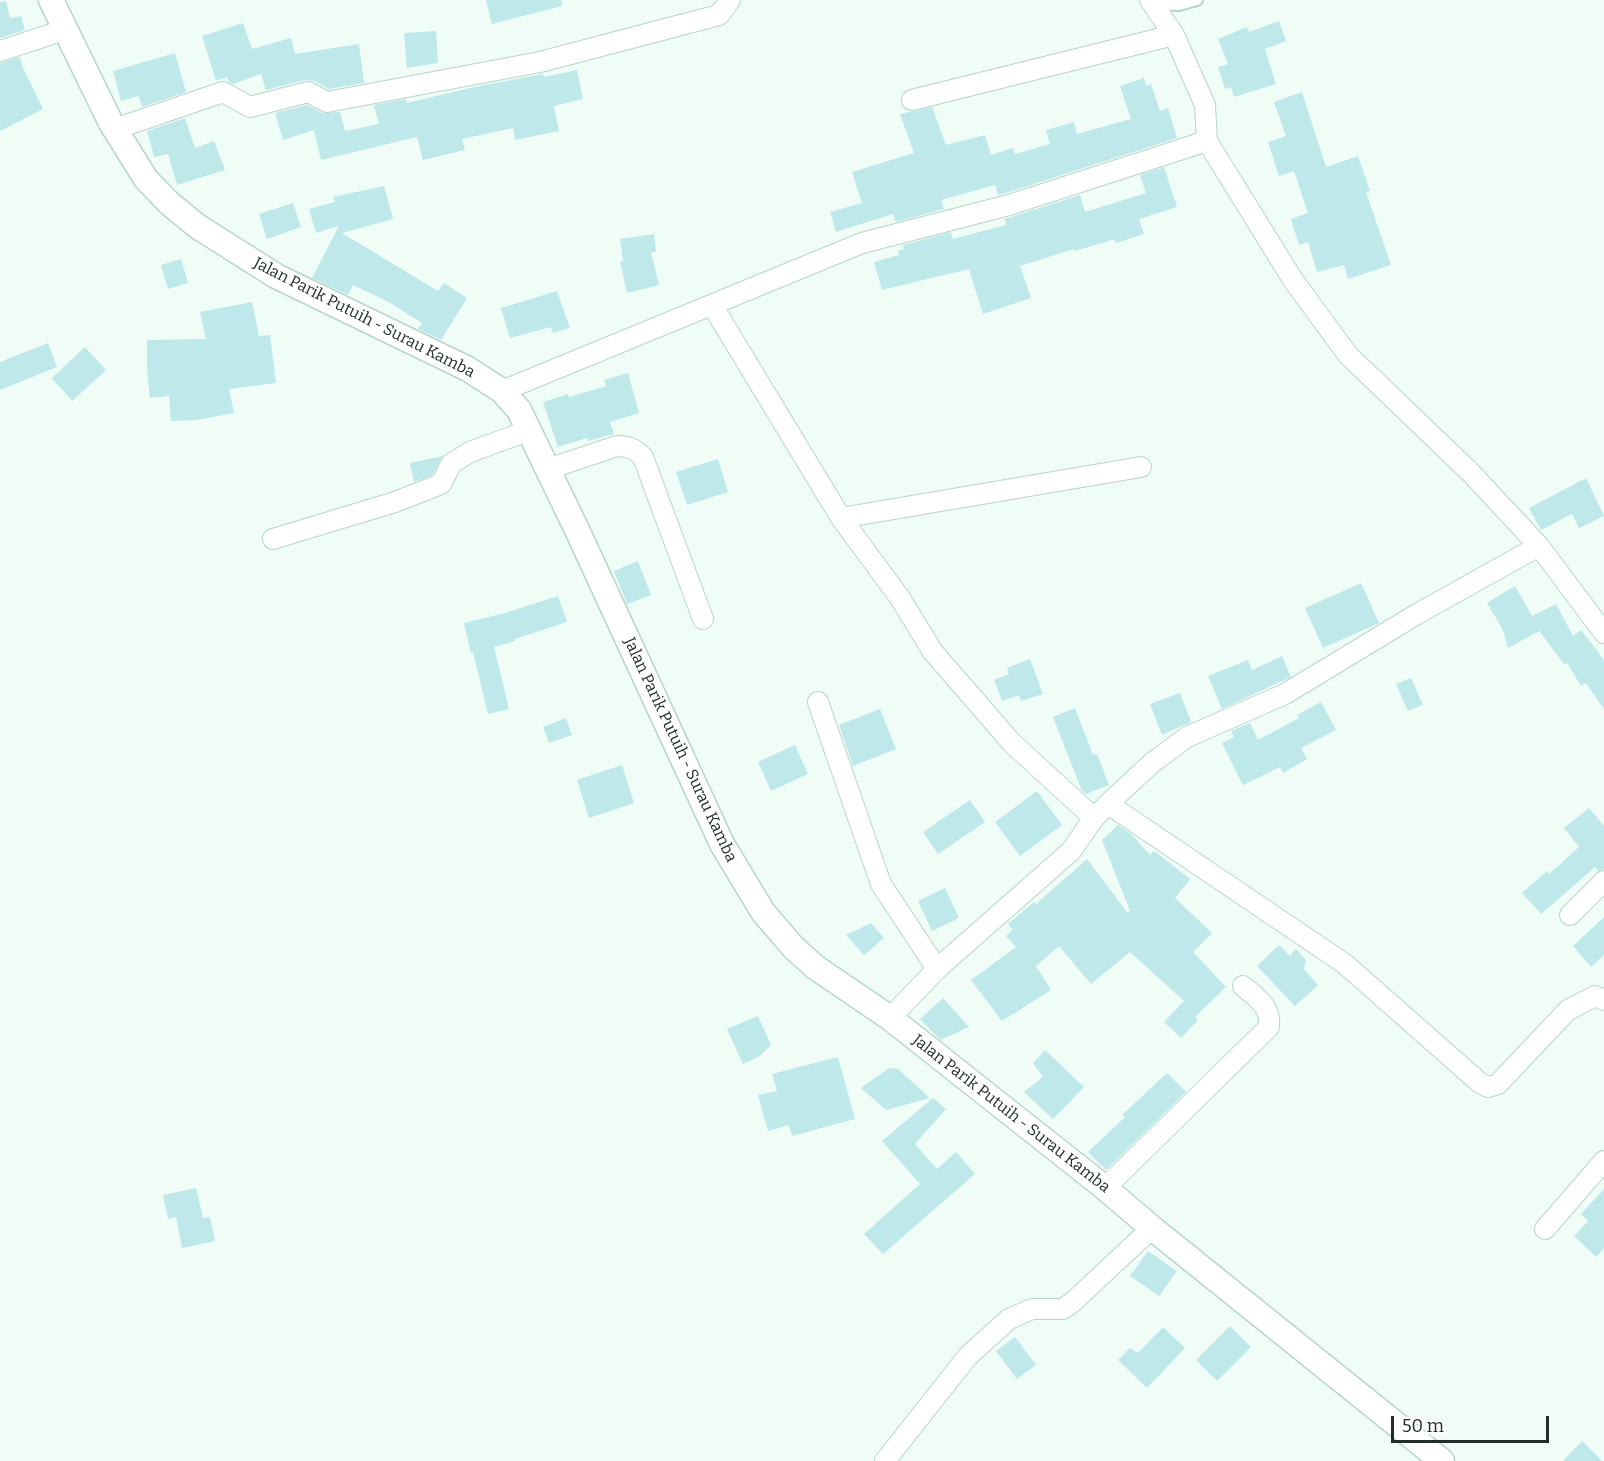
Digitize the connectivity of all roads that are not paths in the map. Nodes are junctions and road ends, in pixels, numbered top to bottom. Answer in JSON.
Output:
{"nodes":[{"id":1,"x":51,"y":0,"type":"edge"},
{"id":2,"x":730,"y":0,"type":"edge"},
{"id":3,"x":1197,"y":0,"type":"edge"},
{"id":4,"x":1151,"y":2,"type":"edge"},
{"id":5,"x":67,"y":29,"type":"junction"},
{"id":6,"x":1173,"y":35,"type":"junction"},
{"id":7,"x":0,"y":51,"type":"edge"},
{"id":8,"x":912,"y":100,"type":"dead end"},
{"id":9,"x":115,"y":129,"type":"junction"},
{"id":10,"x":1207,"y":141,"type":"junction"},
{"id":11,"x":712,"y":305,"type":"junction"},
{"id":12,"x":502,"y":392,"type":"junction"},
{"id":13,"x":530,"y":430,"type":"junction"},
{"id":14,"x":1141,"y":467,"type":"dead end"},
{"id":15,"x":548,"y":468,"type":"junction"},
{"id":16,"x":842,"y":518,"type":"junction"},
{"id":17,"x":273,"y":539,"type":"dead end"},
{"id":18,"x":1539,"y":546,"type":"junction"},
{"id":19,"x":703,"y":619,"type":"dead end"},
{"id":20,"x":1604,"y":633,"type":"edge"},
{"id":21,"x":818,"y":702,"type":"dead end"},
{"id":22,"x":1101,"y":811,"type":"junction"},
{"id":23,"x":1604,"y":881,"type":"edge"},
{"id":24,"x":1570,"y":915,"type":"dead end"},
{"id":25,"x":937,"y":969,"type":"junction"},
{"id":26,"x":1243,"y":986,"type":"dead end"},
{"id":27,"x":1604,"y":1000,"type":"edge"},
{"id":28,"x":890,"y":1018,"type":"junction"},
{"id":29,"x":1604,"y":1161,"type":"edge"},
{"id":30,"x":1105,"y":1188,"type":"junction"},
{"id":31,"x":1152,"y":1228,"type":"junction"},
{"id":32,"x":1545,"y":1229,"type":"dead end"},
{"id":33,"x":885,"y":1461,"type":"edge"},
{"id":34,"x":1442,"y":1461,"type":"edge"}],
"edges":[{"from":1,"to":5,"type":"street","name":"Jalan Parik Putuih - Surau Kamba"},
{"from":2,"to":9,"type":"street"},
{"from":3,"to":4,"type":"lane"},
{"from":4,"to":6,"type":"street"},
{"from":5,"to":7,"type":"street"},
{"from":5,"to":9,"type":"street","name":"Jalan Parik Putuih - Surau Kamba"},
{"from":6,"to":8,"type":"street"},
{"from":6,"to":10,"type":"street"},
{"from":9,"to":12,"type":"street","name":"Jalan Parik Putuih - Surau Kamba"},
{"from":10,"to":11,"type":"street"},
{"from":10,"to":18,"type":"street"},
{"from":11,"to":12,"type":"street"},
{"from":11,"to":16,"type":"street"},
{"from":12,"to":13,"type":"street","name":"Jalan Parik Putuih - Surau Kamba"},
{"from":13,"to":15,"type":"street","name":"Jalan Parik Putuih - Surau Kamba"},
{"from":13,"to":17,"type":"street"},
{"from":14,"to":16,"type":"street"},
{"from":15,"to":19,"type":"street"},
{"from":15,"to":28,"type":"street","name":"Jalan Parik Putuih - Surau Kamba"},
{"from":16,"to":22,"type":"street"},
{"from":18,"to":20,"type":"street"},
{"from":18,"to":22,"type":"street"},
{"from":21,"to":25,"type":"street"},
{"from":22,"to":25,"type":"street"},
{"from":22,"to":27,"type":"street"},
{"from":23,"to":24,"type":"street"},
{"from":25,"to":28,"type":"street"},
{"from":26,"to":30,"type":"street"},
{"from":28,"to":30,"type":"street","name":"Jalan Parik Putuih - Surau Kamba"},
{"from":29,"to":32,"type":"street"},
{"from":30,"to":31,"type":"street","name":"Jalan Parik Putuih - Surau Kamba"},
{"from":31,"to":33,"type":"street"},
{"from":31,"to":34,"type":"street","name":"Jalan Parik Putuih - Surau Kamba"}]}
